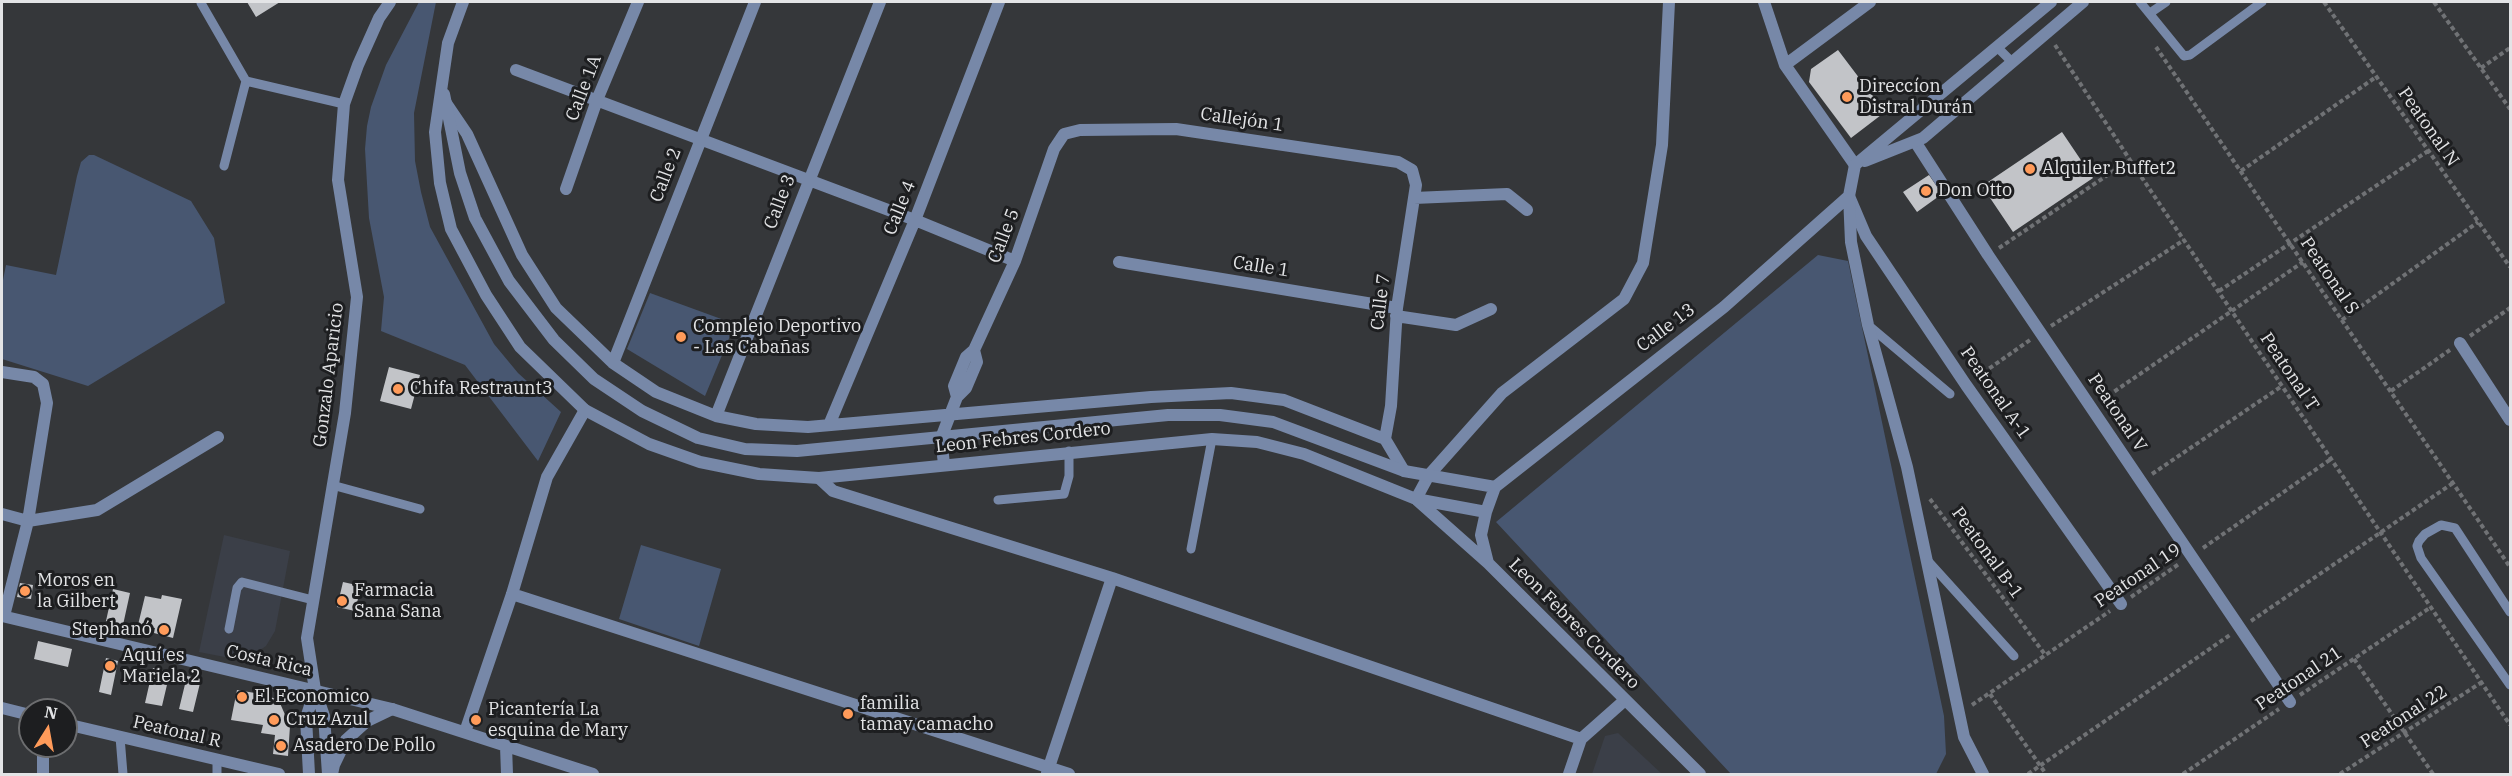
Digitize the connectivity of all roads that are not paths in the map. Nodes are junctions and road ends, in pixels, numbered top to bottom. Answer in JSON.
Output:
{"nodes":[{"id":1,"x":390,"y":2,"type":"edge"},
{"id":2,"x":463,"y":2,"type":"edge"},
{"id":3,"x":638,"y":2,"type":"edge"},
{"id":4,"x":754,"y":2,"type":"edge"},
{"id":5,"x":880,"y":2,"type":"edge"},
{"id":6,"x":999,"y":2,"type":"edge"},
{"id":7,"x":1669,"y":2,"type":"edge"},
{"id":8,"x":1764,"y":2,"type":"edge"},
{"id":9,"x":1870,"y":2,"type":"edge"},
{"id":10,"x":2051,"y":2,"type":"edge"},
{"id":11,"x":2083,"y":2,"type":"edge"},
{"id":12,"x":2140,"y":2,"type":"edge"},
{"id":13,"x":2166,"y":2,"type":"edge"},
{"id":14,"x":2262,"y":2,"type":"edge"},
{"id":15,"x":201,"y":3,"type":"edge"},
{"id":16,"x":2150,"y":13,"type":"junction"},
{"id":17,"x":1997,"y":47,"type":"junction"},
{"id":18,"x":2012,"y":62,"type":"junction"},
{"id":19,"x":1785,"y":65,"type":"junction"},
{"id":20,"x":516,"y":69,"type":"dead end"},
{"id":21,"x":246,"y":81,"type":"junction"},
{"id":22,"x":442,"y":87,"type":"junction"},
{"id":23,"x":597,"y":100,"type":"junction"},
{"id":24,"x":445,"y":102,"type":"junction"},
{"id":25,"x":344,"y":104,"type":"junction"},
{"id":26,"x":1064,"y":134,"type":"joint"},
{"id":27,"x":699,"y":138,"type":"junction"},
{"id":28,"x":1916,"y":142,"type":"junction"},
{"id":29,"x":1855,"y":165,"type":"junction"},
{"id":30,"x":224,"y":166,"type":"dead end"},
{"id":31,"x":1412,"y":170,"type":"joint"},
{"id":32,"x":808,"y":180,"type":"junction"},
{"id":33,"x":464,"y":182,"type":"junction"},
{"id":34,"x":566,"y":189,"type":"dead end"},
{"id":35,"x":442,"y":190,"type":"junction"},
{"id":36,"x":1849,"y":196,"type":"junction"},
{"id":37,"x":1414,"y":198,"type":"junction"},
{"id":38,"x":1527,"y":210,"type":"dead end"},
{"id":39,"x":915,"y":220,"type":"junction"},
{"id":40,"x":1016,"y":261,"type":"junction"},
{"id":41,"x":1119,"y":262,"type":"dead end"},
{"id":42,"x":1491,"y":309,"type":"dead end"},
{"id":43,"x":1397,"y":312,"type":"junction"},
{"id":44,"x":1868,"y":325,"type":"junction"},
{"id":45,"x":2460,"y":343,"type":"dead end"},
{"id":46,"x":613,"y":363,"type":"junction"},
{"id":47,"x":2,"y":372,"type":"edge"},
{"id":48,"x":1950,"y":394,"type":"dead end"},
{"id":49,"x":585,"y":410,"type":"junction"},
{"id":50,"x":716,"y":416,"type":"junction"},
{"id":51,"x":950,"y":416,"type":"junction"},
{"id":52,"x":2511,"y":420,"type":"edge"},
{"id":53,"x":829,"y":425,"type":"junction"},
{"id":54,"x":218,"y":437,"type":"dead end"},
{"id":55,"x":941,"y":438,"type":"junction"},
{"id":56,"x":1212,"y":439,"type":"junction"},
{"id":57,"x":1385,"y":439,"type":"junction"},
{"id":58,"x":1069,"y":451,"type":"junction"},
{"id":59,"x":944,"y":464,"type":"junction"},
{"id":60,"x":1404,"y":471,"type":"junction"},
{"id":61,"x":1429,"y":475,"type":"junction"},
{"id":62,"x":819,"y":478,"type":"junction"},
{"id":63,"x":332,"y":485,"type":"junction"},
{"id":64,"x":1495,"y":488,"type":"junction"},
{"id":65,"x":1416,"y":499,"type":"junction"},
{"id":66,"x":998,"y":500,"type":"dead end"},
{"id":67,"x":420,"y":509,"type":"dead end"},
{"id":68,"x":1486,"y":512,"type":"junction"},
{"id":69,"x":2,"y":514,"type":"edge"},
{"id":70,"x":28,"y":521,"type":"junction"},
{"id":71,"x":1191,"y":549,"type":"dead end"},
{"id":72,"x":1926,"y":560,"type":"junction"},
{"id":73,"x":1488,"y":563,"type":"junction"},
{"id":74,"x":1112,"y":578,"type":"junction"},
{"id":75,"x":512,"y":594,"type":"junction"},
{"id":76,"x":313,"y":600,"type":"junction"},
{"id":77,"x":2121,"y":604,"type":"road end"},
{"id":78,"x":2511,"y":612,"type":"edge"},
{"id":79,"x":3,"y":616,"type":"edge"},
{"id":80,"x":229,"y":629,"type":"dead end"},
{"id":81,"x":2014,"y":656,"type":"dead end"},
{"id":82,"x":2511,"y":685,"type":"edge"},
{"id":83,"x":315,"y":690,"type":"junction"},
{"id":84,"x":1625,"y":700,"type":"junction"},
{"id":85,"x":2290,"y":702,"type":"road end"},
{"id":86,"x":2,"y":708,"type":"edge"},
{"id":87,"x":392,"y":709,"type":"junction"},
{"id":88,"x":18,"y":712,"type":"edge"},
{"id":89,"x":78,"y":727,"type":"edge"},
{"id":90,"x":465,"y":732,"type":"junction"},
{"id":91,"x":120,"y":737,"type":"junction"},
{"id":92,"x":1581,"y":740,"type":"junction"},
{"id":93,"x":506,"y":746,"type":"junction"},
{"id":94,"x":43,"y":758,"type":"edge"},
{"id":95,"x":217,"y":759,"type":"junction"},
{"id":96,"x":1048,"y":771,"type":"edge"},
{"id":97,"x":43,"y":774,"type":"edge"},
{"id":98,"x":123,"y":774,"type":"edge"},
{"id":99,"x":217,"y":774,"type":"edge"},
{"id":100,"x":279,"y":774,"type":"edge"},
{"id":101,"x":309,"y":774,"type":"edge"},
{"id":102,"x":330,"y":774,"type":"edge"},
{"id":103,"x":507,"y":774,"type":"edge"},
{"id":104,"x":593,"y":774,"type":"edge"},
{"id":105,"x":1070,"y":774,"type":"edge"},
{"id":106,"x":1569,"y":774,"type":"edge"},
{"id":107,"x":1700,"y":774,"type":"edge"},
{"id":108,"x":1984,"y":774,"type":"edge"}],
"edges":[{"from":1,"to":25,"type":"street","name":"Gonzalo Aparicio"},
{"from":2,"to":22,"type":"street","name":"Leon Febres Cordero"},
{"from":3,"to":23,"type":"street","name":"Calle 1A"},
{"from":4,"to":27,"type":"street","name":"Calle 2"},
{"from":5,"to":32,"type":"street","name":"Calle 3"},
{"from":6,"to":39,"type":"street","name":"Calle 4"},
{"from":7,"to":61,"type":"street"},
{"from":8,"to":19,"type":"street"},
{"from":9,"to":19,"type":"street"},
{"from":10,"to":17,"type":"street"},
{"from":11,"to":18,"type":"street"},
{"from":12,"to":16,"type":"lane"},
{"from":13,"to":16,"type":"lane"},
{"from":14,"to":16,"type":"lane"},
{"from":15,"to":21,"type":"lane"},
{"from":17,"to":18,"type":"lane"},
{"from":17,"to":29,"type":"street"},
{"from":18,"to":28,"type":"street"},
{"from":19,"to":29,"type":"street"},
{"from":20,"to":23,"type":"street"},
{"from":21,"to":25,"type":"lane"},
{"from":21,"to":30,"type":"lane"},
{"from":22,"to":24,"type":"street","name":"Leon Febres Cordero"},
{"from":22,"to":35,"type":"street","name":"Leon Febres Cordero"},
{"from":23,"to":27,"type":"street"},
{"from":23,"to":34,"type":"street","name":"Calle 1A"},
{"from":24,"to":33,"type":"street","name":"Leon Febres Cordero"},
{"from":24,"to":46,"type":"street"},
{"from":25,"to":63,"type":"street","name":"Gonzalo Aparicio"},
{"from":26,"to":31,"type":"street","name":"Callejón 1"},
{"from":26,"to":40,"type":"street","name":"Calle 5"},
{"from":27,"to":32,"type":"street"},
{"from":27,"to":46,"type":"street","name":"Calle 2"},
{"from":28,"to":29,"type":"street"},
{"from":28,"to":85,"type":"street","name":"Peatonal V"},
{"from":29,"to":36,"type":"street"},
{"from":31,"to":37,"type":"street","name":"Calle 7"},
{"from":32,"to":39,"type":"street"},
{"from":32,"to":50,"type":"street","name":"Calle 3"},
{"from":33,"to":35,"type":"street"},
{"from":33,"to":55,"type":"street","name":"Leon Febres Cordero"},
{"from":35,"to":49,"type":"street","name":"Leon Febres Cordero"},
{"from":36,"to":44,"type":"street"},
{"from":36,"to":64,"type":"street","name":"Calle 13"},
{"from":36,"to":77,"type":"street","name":"Peatonal A-1"},
{"from":37,"to":38,"type":"street"},
{"from":37,"to":43,"type":"street","name":"Calle 7"},
{"from":39,"to":40,"type":"street"},
{"from":39,"to":53,"type":"street","name":"Calle 4"},
{"from":40,"to":51,"type":"street","name":"Calle 5"},
{"from":41,"to":43,"type":"street","name":"Calle 1"},
{"from":42,"to":43,"type":"street","name":"Calle 1"},
{"from":43,"to":57,"type":"street","name":"Calle 7"},
{"from":44,"to":48,"type":"lane"},
{"from":44,"to":72,"type":"street"},
{"from":45,"to":52,"type":"street"},
{"from":46,"to":50,"type":"street"},
{"from":47,"to":70,"type":"street"},
{"from":49,"to":62,"type":"street","name":"Leon Febres Cordero"},
{"from":49,"to":75,"type":"street"},
{"from":50,"to":53,"type":"street"},
{"from":51,"to":53,"type":"street"},
{"from":51,"to":55,"type":"street","name":"Calle 5"},
{"from":51,"to":57,"type":"street"},
{"from":54,"to":70,"type":"street"},
{"from":55,"to":59,"type":"street","name":"Calle 5"},
{"from":55,"to":60,"type":"street","name":"Leon Febres Cordero"},
{"from":56,"to":58,"type":"street","name":"Leon Febres Cordero"},
{"from":56,"to":65,"type":"street","name":"Leon Febres Cordero"},
{"from":56,"to":71,"type":"lane"},
{"from":57,"to":60,"type":"street"},
{"from":58,"to":59,"type":"street","name":"Leon Febres Cordero"},
{"from":58,"to":66,"type":"lane"},
{"from":59,"to":62,"type":"street","name":"Leon Febres Cordero"},
{"from":60,"to":61,"type":"street","name":"Leon Febres Cordero"},
{"from":61,"to":64,"type":"street","name":"Leon Febres Cordero"},
{"from":61,"to":65,"type":"street"},
{"from":62,"to":74,"type":"street"},
{"from":63,"to":67,"type":"lane"},
{"from":63,"to":76,"type":"street","name":"Gonzalo Aparicio"},
{"from":64,"to":68,"type":"street"},
{"from":65,"to":68,"type":"street","name":"Leon Febres Cordero"},
{"from":65,"to":73,"type":"street"},
{"from":68,"to":73,"type":"street","name":"Leon Febres Cordero"},
{"from":69,"to":70,"type":"street"},
{"from":70,"to":79,"type":"street"},
{"from":72,"to":81,"type":"lane"},
{"from":72,"to":108,"type":"street"},
{"from":73,"to":84,"type":"street","name":"Leon Febres Cordero"},
{"from":74,"to":92,"type":"street"},
{"from":74,"to":96,"type":"street"},
{"from":75,"to":90,"type":"street"},
{"from":75,"to":96,"type":"street"},
{"from":76,"to":80,"type":"lane"},
{"from":76,"to":83,"type":"street","name":"Gonzalo Aparicio"},
{"from":78,"to":82,"type":"lane"},
{"from":79,"to":83,"type":"street","name":"Costa Rica"},
{"from":83,"to":87,"type":"street","name":"Costa Rica"},
{"from":83,"to":101,"type":"street"},
{"from":83,"to":102,"type":"street","name":"Gonzalo Aparicio"},
{"from":84,"to":92,"type":"street"},
{"from":84,"to":107,"type":"street","name":"Leon Febres Cordero"},
{"from":86,"to":88,"type":"street"},
{"from":87,"to":90,"type":"street","name":"Costa Rica"},
{"from":87,"to":102,"type":"street"},
{"from":89,"to":91,"type":"street","name":"Peatonal R"},
{"from":90,"to":93,"type":"street","name":"Costa Rica"},
{"from":91,"to":95,"type":"street","name":"Peatonal R"},
{"from":91,"to":98,"type":"lane"},
{"from":92,"to":106,"type":"street"},
{"from":93,"to":103,"type":"street"},
{"from":93,"to":104,"type":"street","name":"Costa Rica"},
{"from":94,"to":97,"type":"street"},
{"from":95,"to":99,"type":"lane"},
{"from":95,"to":100,"type":"street","name":"Peatonal R"},
{"from":96,"to":105,"type":"street"}]}
